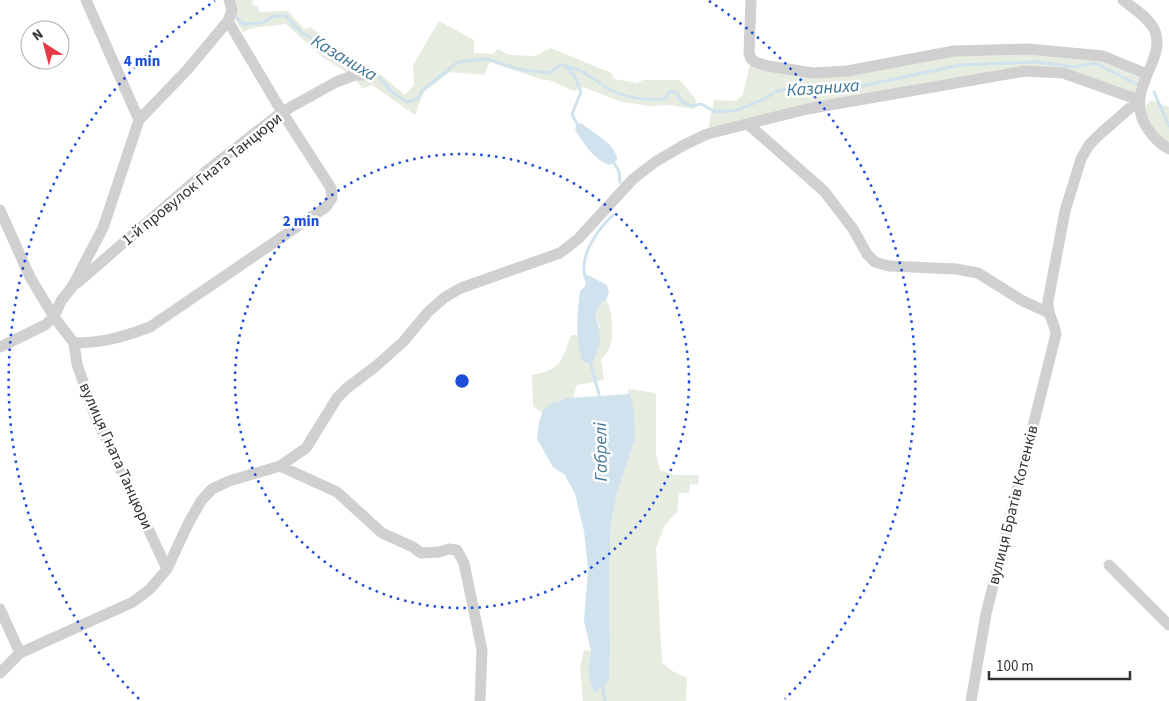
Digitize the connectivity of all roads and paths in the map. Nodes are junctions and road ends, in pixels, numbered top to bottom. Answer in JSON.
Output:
{"nodes":[{"id":1,"x":86,"y":0,"type":"edge"},
{"id":2,"x":229,"y":0,"type":"edge"},
{"id":3,"x":751,"y":0,"type":"edge"},
{"id":4,"x":1123,"y":0,"type":"edge"},
{"id":5,"x":228,"y":21,"type":"junction"},
{"id":6,"x":1147,"y":74,"type":"junction"},
{"id":7,"x":368,"y":75,"type":"dead end"},
{"id":8,"x":1139,"y":100,"type":"junction"},
{"id":9,"x":282,"y":112,"type":"junction"},
{"id":10,"x":139,"y":120,"type":"junction"},
{"id":11,"x":749,"y":125,"type":"junction"},
{"id":12,"x":1169,"y":149,"type":"edge"},
{"id":13,"x":0,"y":210,"type":"edge"},
{"id":14,"x":4,"y":230,"type":"edge"},
{"id":15,"x":72,"y":287,"type":"junction"},
{"id":16,"x":1047,"y":312,"type":"junction"},
{"id":17,"x":54,"y":317,"type":"junction"},
{"id":18,"x":74,"y":343,"type":"junction"},
{"id":19,"x":0,"y":347,"type":"edge"},
{"id":20,"x":280,"y":466,"type":"junction"},
{"id":21,"x":1109,"y":565,"type":"dead end"},
{"id":22,"x":167,"y":569,"type":"junction"},
{"id":23,"x":0,"y":608,"type":"edge"},
{"id":24,"x":1169,"y":625,"type":"edge"},
{"id":25,"x":20,"y":653,"type":"junction"},
{"id":26,"x":0,"y":674,"type":"edge"},
{"id":27,"x":480,"y":701,"type":"edge"},
{"id":28,"x":971,"y":701,"type":"edge"}],
"edges":[{"from":1,"to":10,"type":"street"},
{"from":2,"to":5,"type":"street"},
{"from":3,"to":6,"type":"street"},
{"from":4,"to":6,"type":"street"},
{"from":5,"to":9,"type":"street"},
{"from":5,"to":10,"type":"street"},
{"from":6,"to":8,"type":"street"},
{"from":7,"to":9,"type":"street","name":"1-й провулок Гната Танцюри"},
{"from":8,"to":11,"type":"street"},
{"from":8,"to":12,"type":"street"},
{"from":8,"to":16,"type":"street","name":"вулиця Братів Котенків"},
{"from":9,"to":15,"type":"street","name":"1-й провулок Гната Танцюри"},
{"from":9,"to":18,"type":"street"},
{"from":10,"to":15,"type":"street"},
{"from":11,"to":16,"type":"street"},
{"from":11,"to":20,"type":"street"},
{"from":13,"to":14,"type":"street","name":"вулиця Гната Танцюри"},
{"from":14,"to":17,"type":"street","name":"вулиця Гната Танцюри"},
{"from":15,"to":17,"type":"street"},
{"from":16,"to":28,"type":"street","name":"вулиця Братів Котенків"},
{"from":17,"to":18,"type":"street","name":"вулиця Гната Танцюри"},
{"from":17,"to":19,"type":"street"},
{"from":18,"to":22,"type":"street","name":"вулиця Гната Танцюри"},
{"from":20,"to":22,"type":"street"},
{"from":20,"to":27,"type":"street"},
{"from":21,"to":24,"type":"street"},
{"from":22,"to":25,"type":"street"},
{"from":23,"to":25,"type":"street"},
{"from":25,"to":26,"type":"street"}]}
